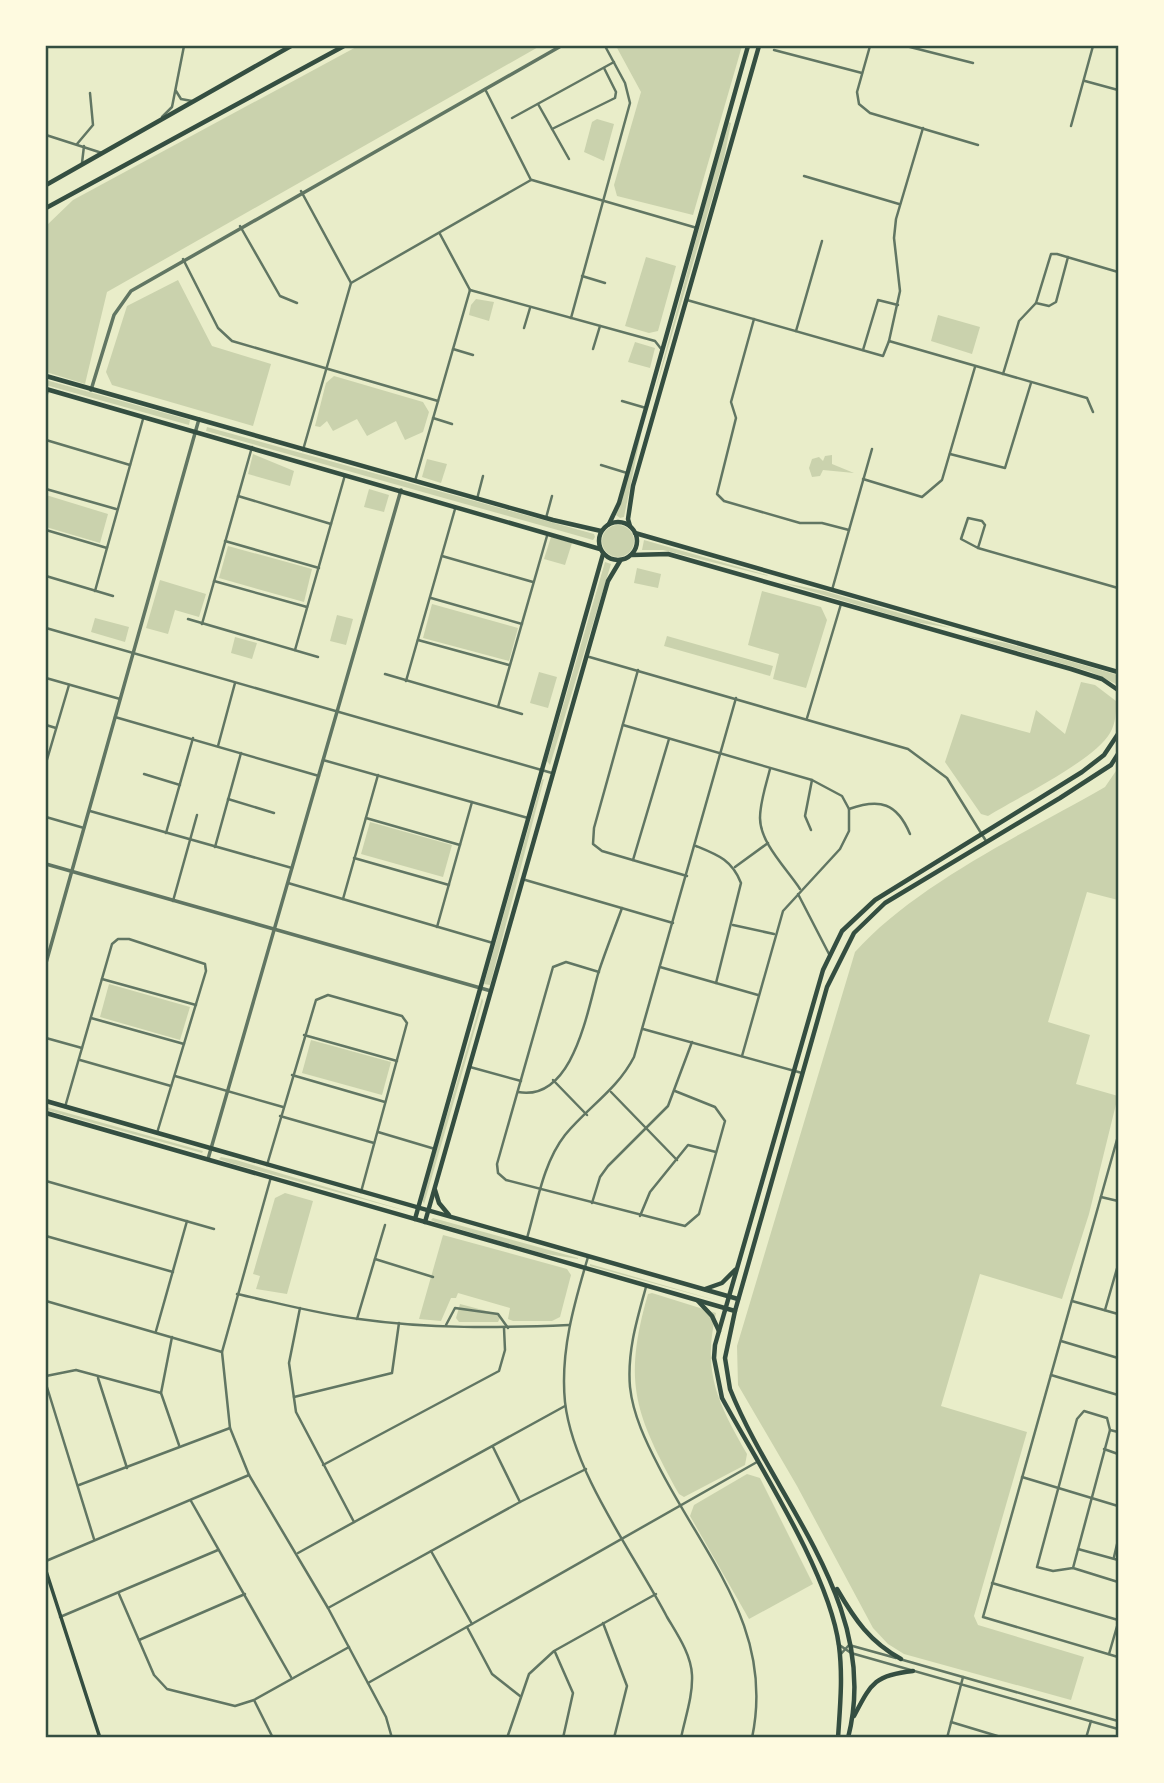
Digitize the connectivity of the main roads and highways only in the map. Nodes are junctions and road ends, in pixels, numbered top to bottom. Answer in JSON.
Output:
{"nodes":[{"id":1,"x":291,"y":46,"type":"edge"},
{"id":2,"x":344,"y":46,"type":"edge"},
{"id":3,"x":748,"y":46,"type":"edge"},
{"id":4,"x":759,"y":46,"type":"edge"},
{"id":5,"x":336,"y":47,"type":"edge"},
{"id":6,"x":727,"y":120,"type":"junction"},
{"id":7,"x":737,"y":122,"type":"junction"},
{"id":8,"x":46,"y":185,"type":"edge"},
{"id":9,"x":46,"y":210,"type":"edge"},
{"id":10,"x":46,"y":376,"type":"edge"},
{"id":11,"x":47,"y":389,"type":"edge"},
{"id":12,"x":643,"y":421,"type":"junction"},
{"id":13,"x":651,"y":423,"type":"junction"},
{"id":14,"x":609,"y":524,"type":"junction"},
{"id":15,"x":630,"y":526,"type":"junction"},
{"id":16,"x":601,"y":531,"type":"junction"},
{"id":17,"x":635,"y":533,"type":"junction"},
{"id":18,"x":601,"y":551,"type":"junction"},
{"id":19,"x":632,"y":555,"type":"junction"},
{"id":20,"x":620,"y":561,"type":"junction"},
{"id":21,"x":770,"y":573,"type":"junction"},
{"id":22,"x":782,"y":577,"type":"junction"},
{"id":23,"x":767,"y":583,"type":"junction"},
{"id":24,"x":779,"y":586,"type":"junction"},
{"id":25,"x":960,"y":627,"type":"junction"},
{"id":26,"x":957,"y":637,"type":"junction"},
{"id":27,"x":1118,"y":672,"type":"edge"},
{"id":28,"x":1118,"y":690,"type":"edge"},
{"id":29,"x":1118,"y":734,"type":"edge"},
{"id":30,"x":1118,"y":754,"type":"edge"},
{"id":31,"x":46,"y":1101,"type":"edge"},
{"id":32,"x":46,"y":1113,"type":"edge"},
{"id":33,"x":435,"y":1189,"type":"junction"},
{"id":34,"x":418,"y":1208,"type":"junction"},
{"id":35,"x":428,"y":1211,"type":"junction"},
{"id":36,"x":415,"y":1219,"type":"junction"},
{"id":37,"x":456,"y":1219,"type":"junction"},
{"id":38,"x":425,"y":1222,"type":"junction"},
{"id":39,"x":736,"y":1269,"type":"junction"},
{"id":40,"x":704,"y":1290,"type":"junction"},
{"id":41,"x":728,"y":1297,"type":"junction"},
{"id":42,"x":738,"y":1299,"type":"junction"},
{"id":43,"x":698,"y":1301,"type":"junction"},
{"id":44,"x":725,"y":1308,"type":"junction"},
{"id":45,"x":735,"y":1311,"type":"junction"},
{"id":46,"x":719,"y":1331,"type":"junction"},
{"id":47,"x":46,"y":1571,"type":"edge"},
{"id":48,"x":834,"y":1582,"type":"junction"},
{"id":49,"x":901,"y":1660,"type":"road end"},
{"id":50,"x":913,"y":1671,"type":"road end"},
{"id":51,"x":852,"y":1720,"type":"junction"},
{"id":52,"x":100,"y":1738,"type":"edge"},
{"id":53,"x":838,"y":1738,"type":"edge"},
{"id":54,"x":848,"y":1738,"type":"edge"}],
"edges":[{"from":1,"to":8,"type":"main road"},
{"from":2,"to":5,"type":"main road"},
{"from":3,"to":6,"type":"main road"},
{"from":4,"to":7,"type":"main road"},
{"from":5,"to":9,"type":"main road"},
{"from":6,"to":7,"type":"main road"},
{"from":6,"to":12,"type":"main road"},
{"from":7,"to":13,"type":"main road"},
{"from":10,"to":16,"type":"main road"},
{"from":11,"to":18,"type":"main road"},
{"from":12,"to":13,"type":"main road"},
{"from":12,"to":14,"type":"main road"},
{"from":13,"to":15,"type":"main road"},
{"from":14,"to":15,"type":"main road"},
{"from":14,"to":16,"type":"main road"},
{"from":15,"to":17,"type":"main road"},
{"from":16,"to":18,"type":"main road"},
{"from":17,"to":19,"type":"main road"},
{"from":17,"to":21,"type":"main road"},
{"from":18,"to":20,"type":"main road"},
{"from":18,"to":34,"type":"main road"},
{"from":19,"to":20,"type":"main road"},
{"from":19,"to":23,"type":"main road"},
{"from":20,"to":33,"type":"main road"},
{"from":21,"to":22,"type":"main road"},
{"from":21,"to":23,"type":"main road"},
{"from":22,"to":24,"type":"main road"},
{"from":22,"to":25,"type":"main road"},
{"from":23,"to":24,"type":"main road"},
{"from":24,"to":26,"type":"main road"},
{"from":25,"to":26,"type":"main road"},
{"from":25,"to":27,"type":"main road"},
{"from":26,"to":28,"type":"main road"},
{"from":29,"to":39,"type":"main road"},
{"from":30,"to":42,"type":"main road"},
{"from":31,"to":34,"type":"main road"},
{"from":32,"to":36,"type":"main road"},
{"from":33,"to":35,"type":"main road"},
{"from":33,"to":37,"type":"main road"},
{"from":34,"to":35,"type":"main road"},
{"from":34,"to":36,"type":"main road"},
{"from":35,"to":37,"type":"main road"},
{"from":35,"to":38,"type":"main road"},
{"from":36,"to":38,"type":"main road"},
{"from":37,"to":40,"type":"main road"},
{"from":38,"to":43,"type":"main road"},
{"from":39,"to":40,"type":"main road"},
{"from":39,"to":41,"type":"main road"},
{"from":40,"to":41,"type":"main road"},
{"from":41,"to":42,"type":"main road"},
{"from":41,"to":44,"type":"main road"},
{"from":42,"to":45,"type":"main road"},
{"from":43,"to":44,"type":"main road"},
{"from":43,"to":46,"type":"main road"},
{"from":44,"to":45,"type":"main road"},
{"from":44,"to":46,"type":"main road"},
{"from":45,"to":48,"type":"main road"},
{"from":46,"to":53,"type":"main road"},
{"from":47,"to":52,"type":"main road"},
{"from":48,"to":49,"type":"main road"},
{"from":48,"to":51,"type":"main road"},
{"from":50,"to":51,"type":"main road"},
{"from":51,"to":54,"type":"main road"}]}
